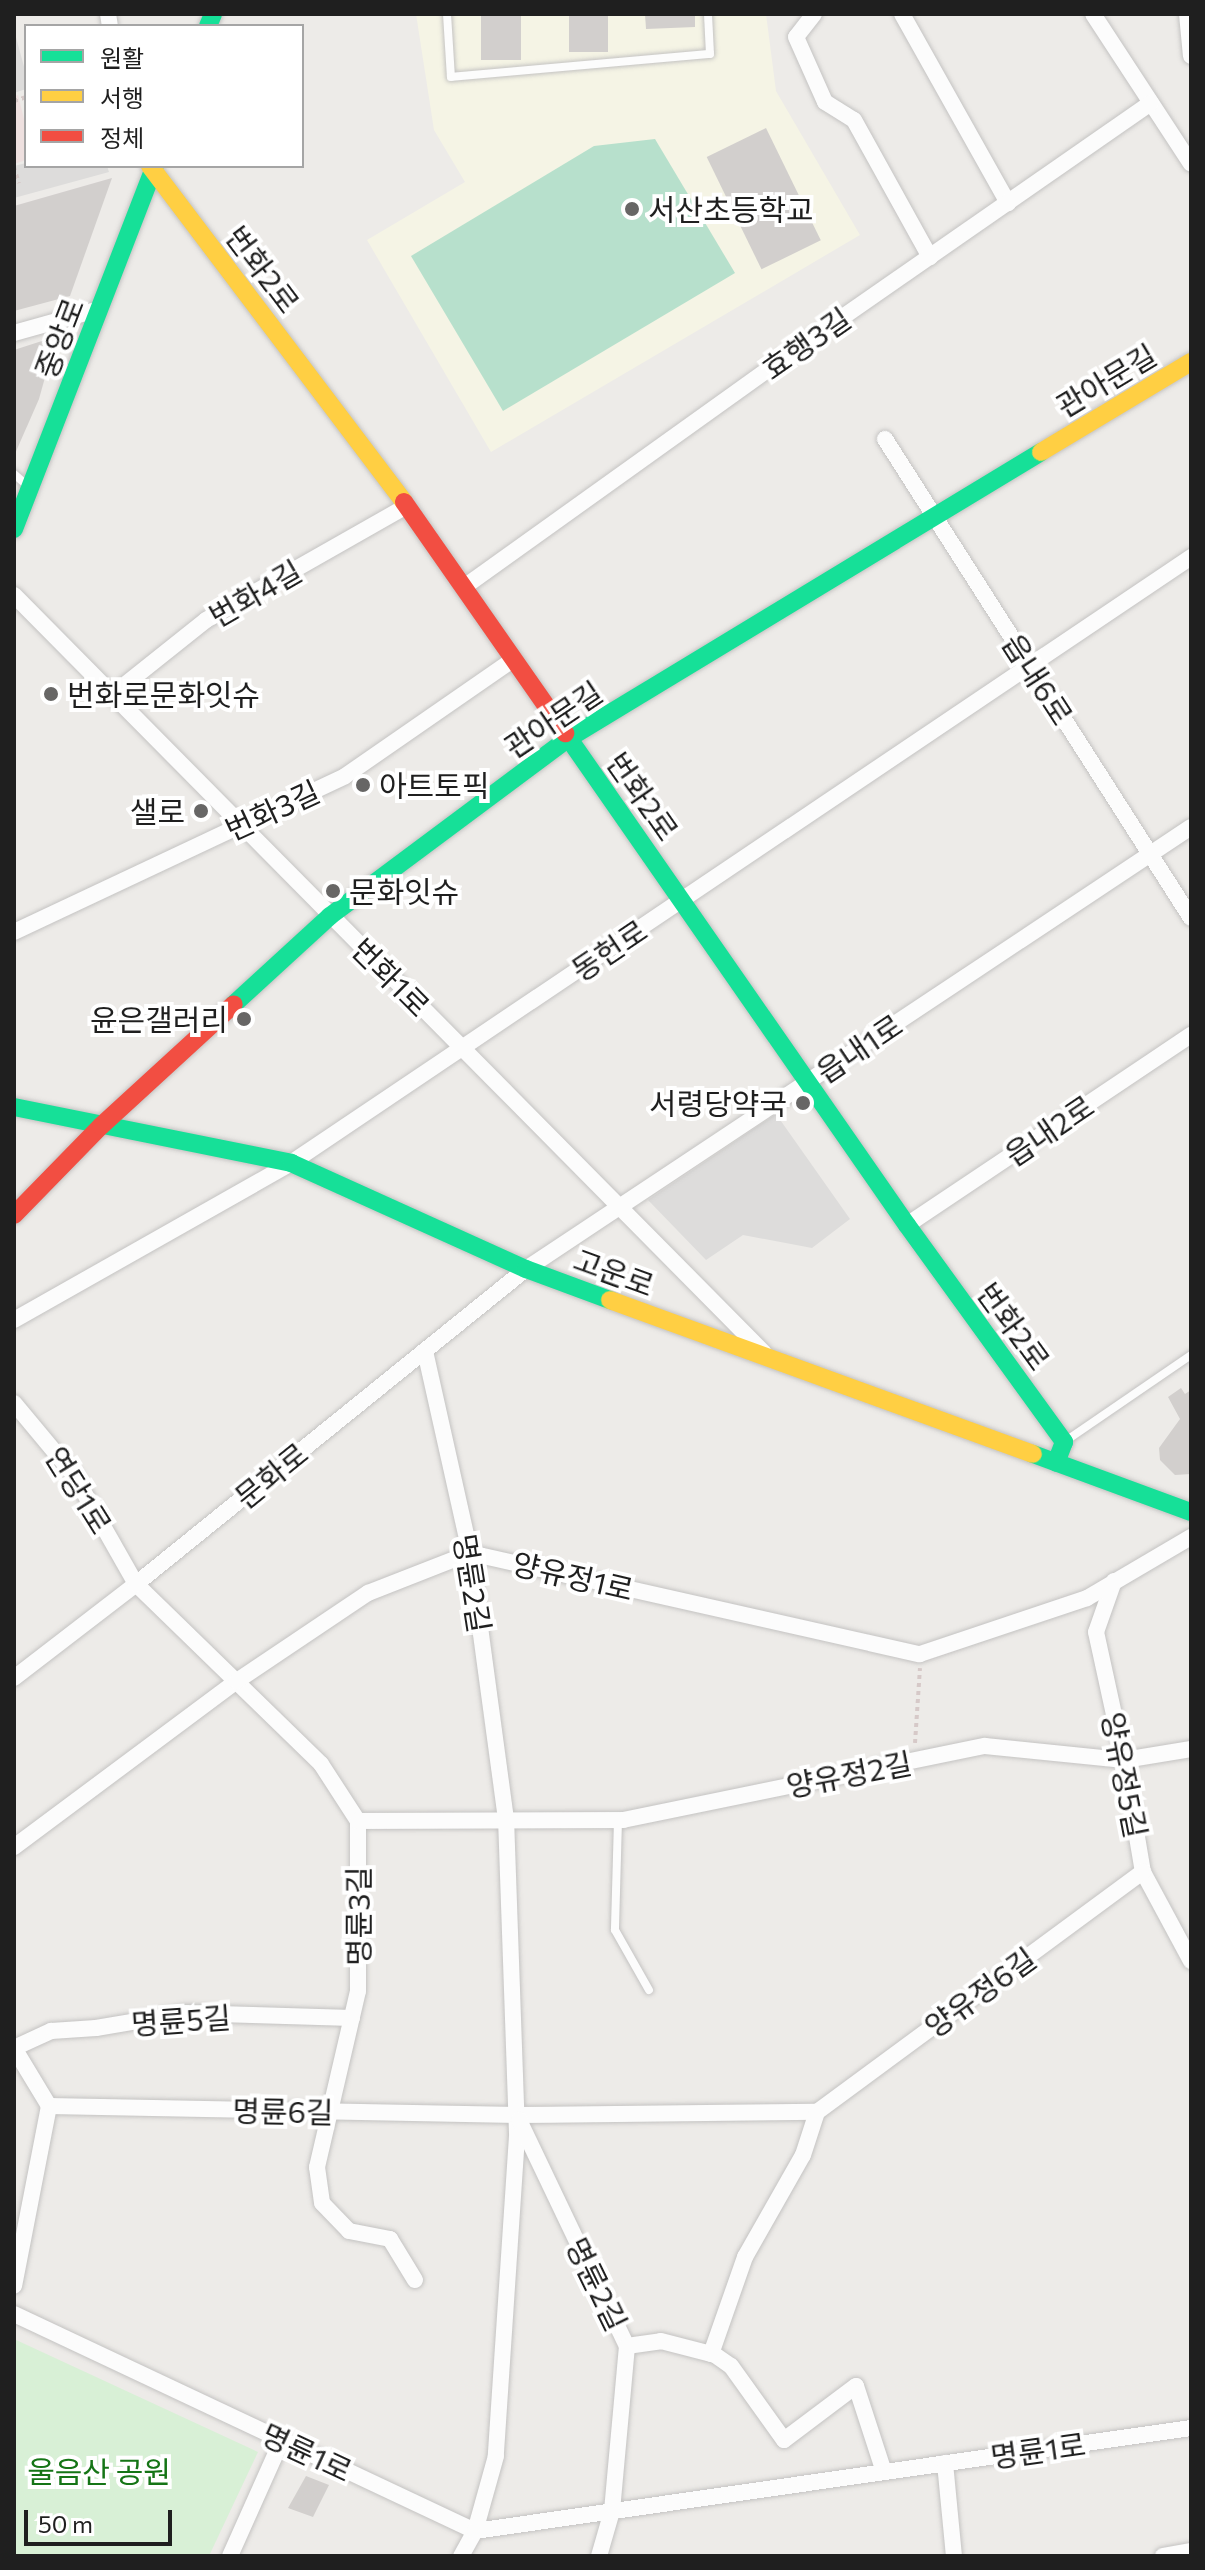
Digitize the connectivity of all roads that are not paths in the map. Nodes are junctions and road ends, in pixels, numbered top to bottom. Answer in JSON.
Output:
{"nodes":[{"id":1,"x":447,"y":14,"type":"edge"},
{"id":2,"x":708,"y":14,"type":"edge"},
{"id":3,"x":814,"y":14,"type":"edge"},
{"id":4,"x":902,"y":14,"type":"edge"},
{"id":5,"x":1093,"y":14,"type":"edge"},
{"id":6,"x":1187,"y":14,"type":"edge"},
{"id":7,"x":1191,"y":56,"type":"edge"},
{"id":8,"x":1151,"y":103,"type":"junction"},
{"id":9,"x":1191,"y":164,"type":"edge"},
{"id":10,"x":153,"y":168,"type":"edge"},
{"id":11,"x":1008,"y":203,"type":"junction"},
{"id":12,"x":930,"y":257,"type":"junction"},
{"id":13,"x":100,"y":309,"type":"junction"},
{"id":14,"x":14,"y":333,"type":"edge"},
{"id":15,"x":1191,"y":362,"type":"edge"},
{"id":16,"x":885,"y":439,"type":"dead end"},
{"id":17,"x":14,"y":474,"type":"edge"},
{"id":18,"x":30,"y":488,"type":"junction"},
{"id":19,"x":407,"y":506,"type":"junction"},
{"id":20,"x":935,"y":517,"type":"junction"},
{"id":21,"x":14,"y":529,"type":"edge"},
{"id":22,"x":1191,"y":557,"type":"edge"},
{"id":23,"x":464,"y":587,"type":"junction"},
{"id":24,"x":14,"y":595,"type":"edge"},
{"id":25,"x":514,"y":659,"type":"junction"},
{"id":26,"x":1030,"y":666,"type":"junction"},
{"id":27,"x":112,"y":695,"type":"junction"},
{"id":28,"x":569,"y":738,"type":"junction"},
{"id":29,"x":240,"y":824,"type":"junction"},
{"id":30,"x":1191,"y":827,"type":"edge"},
{"id":31,"x":1150,"y":854,"type":"junction"},
{"id":32,"x":682,"y":901,"type":"junction"},
{"id":33,"x":330,"y":916,"type":"junction"},
{"id":34,"x":1191,"y":918,"type":"edge"},
{"id":35,"x":14,"y":932,"type":"edge"},
{"id":36,"x":1191,"y":1035,"type":"edge"},
{"id":37,"x":463,"y":1050,"type":"junction"},
{"id":38,"x":808,"y":1082,"type":"junction"},
{"id":39,"x":14,"y":1107,"type":"edge"},
{"id":40,"x":101,"y":1126,"type":"junction"},
{"id":41,"x":291,"y":1163,"type":"junction"},
{"id":42,"x":620,"y":1208,"type":"junction"},
{"id":43,"x":14,"y":1215,"type":"edge"},
{"id":44,"x":907,"y":1225,"type":"junction"},
{"id":45,"x":526,"y":1269,"type":"junction"},
{"id":46,"x":14,"y":1320,"type":"edge"},
{"id":47,"x":425,"y":1351,"type":"junction"},
{"id":48,"x":1191,"y":1355,"type":"edge"},
{"id":49,"x":768,"y":1357,"type":"junction"},
{"id":50,"x":14,"y":1403,"type":"edge"},
{"id":51,"x":1064,"y":1442,"type":"junction"},
{"id":52,"x":1056,"y":1463,"type":"junction"},
{"id":53,"x":1191,"y":1512,"type":"edge"},
{"id":54,"x":1191,"y":1537,"type":"edge"},
{"id":55,"x":470,"y":1553,"type":"junction"},
{"id":56,"x":1114,"y":1581,"type":"junction"},
{"id":57,"x":136,"y":1584,"type":"junction"},
{"id":58,"x":14,"y":1678,"type":"edge"},
{"id":59,"x":237,"y":1681,"type":"junction"},
{"id":60,"x":1191,"y":1749,"type":"edge"},
{"id":61,"x":1124,"y":1760,"type":"junction"},
{"id":62,"x":506,"y":1818,"type":"junction"},
{"id":63,"x":618,"y":1820,"type":"junction"},
{"id":64,"x":358,"y":1821,"type":"junction"},
{"id":65,"x":14,"y":1847,"type":"edge"},
{"id":66,"x":1143,"y":1872,"type":"junction"},
{"id":67,"x":1191,"y":1961,"type":"edge"},
{"id":68,"x":649,"y":1990,"type":"dead end"},
{"id":69,"x":352,"y":2018,"type":"junction"},
{"id":70,"x":14,"y":2048,"type":"edge"},
{"id":71,"x":49,"y":2106,"type":"junction"},
{"id":72,"x":331,"y":2112,"type":"junction"},
{"id":73,"x":817,"y":2112,"type":"junction"},
{"id":74,"x":517,"y":2115,"type":"junction"},
{"id":75,"x":415,"y":2280,"type":"dead end"},
{"id":76,"x":14,"y":2286,"type":"edge"},
{"id":77,"x":14,"y":2314,"type":"edge"},
{"id":78,"x":627,"y":2346,"type":"junction"},
{"id":79,"x":711,"y":2354,"type":"junction"},
{"id":80,"x":1191,"y":2428,"type":"edge"},
{"id":81,"x":282,"y":2440,"type":"junction"},
{"id":82,"x":945,"y":2463,"type":"junction"},
{"id":83,"x":884,"y":2472,"type":"junction"},
{"id":84,"x":612,"y":2511,"type":"junction"},
{"id":85,"x":475,"y":2531,"type":"junction"},
{"id":86,"x":1191,"y":2551,"type":"edge"},
{"id":87,"x":230,"y":2556,"type":"edge"},
{"id":88,"x":461,"y":2556,"type":"edge"},
{"id":89,"x":599,"y":2556,"type":"edge"},
{"id":90,"x":954,"y":2556,"type":"edge"},
{"id":91,"x":1163,"y":2556,"type":"edge"}],
"edges":[{"from":1,"to":2,"type":"lane"},
{"from":3,"to":12,"type":"street"},
{"from":4,"to":11,"type":"street"},
{"from":5,"to":8,"type":"street"},
{"from":6,"to":7,"type":"street"},
{"from":8,"to":9,"type":"street"},
{"from":8,"to":11,"type":"street","name":"효행3길"},
{"from":10,"to":13,"type":"street","name":"중앙로"},
{"from":10,"to":19,"type":"street","name":"번화2로"},
{"from":11,"to":12,"type":"street","name":"효행3길"},
{"from":12,"to":23,"type":"street","name":"효행3길"},
{"from":13,"to":14,"type":"street"},
{"from":13,"to":18,"type":"street","name":"중앙로"},
{"from":15,"to":20,"type":"street","name":"관아문길"},
{"from":16,"to":20,"type":"street","name":"읍내6로"},
{"from":17,"to":18,"type":"lane"},
{"from":18,"to":21,"type":"street","name":"중앙로"},
{"from":19,"to":23,"type":"street","name":"번화2로"},
{"from":19,"to":27,"type":"street","name":"번화4길"},
{"from":20,"to":26,"type":"street","name":"읍내6로"},
{"from":20,"to":28,"type":"street","name":"관아문길"},
{"from":22,"to":26,"type":"street","name":"동헌로"},
{"from":23,"to":25,"type":"street","name":"번화2로"},
{"from":24,"to":27,"type":"street","name":"번화1로"},
{"from":25,"to":28,"type":"street","name":"번화2로"},
{"from":25,"to":29,"type":"street","name":"번화3길"},
{"from":26,"to":31,"type":"street","name":"읍내6로"},
{"from":26,"to":32,"type":"street","name":"동헌로"},
{"from":27,"to":29,"type":"street","name":"번화1로"},
{"from":28,"to":32,"type":"street","name":"번화2로"},
{"from":28,"to":33,"type":"street","name":"관아문길"},
{"from":29,"to":33,"type":"street","name":"번화1로"},
{"from":29,"to":35,"type":"street","name":"번화3길"},
{"from":30,"to":31,"type":"street","name":"읍내1로"},
{"from":31,"to":34,"type":"street","name":"읍내6로"},
{"from":31,"to":38,"type":"street","name":"읍내1로"},
{"from":32,"to":37,"type":"street","name":"동헌로"},
{"from":32,"to":38,"type":"street","name":"번화2로"},
{"from":33,"to":37,"type":"street","name":"번화1로"},
{"from":33,"to":40,"type":"street","name":"관아문길"},
{"from":36,"to":44,"type":"street","name":"읍내2로"},
{"from":37,"to":41,"type":"street","name":"동헌로"},
{"from":37,"to":42,"type":"street","name":"번화1로"},
{"from":38,"to":42,"type":"street","name":"읍내1로"},
{"from":38,"to":44,"type":"street","name":"번화2로"},
{"from":39,"to":40,"type":"street","name":"고운로"},
{"from":40,"to":41,"type":"street","name":"고운로"},
{"from":40,"to":43,"type":"street","name":"관아문길"},
{"from":41,"to":45,"type":"street","name":"고운로"},
{"from":41,"to":46,"type":"street","name":"동헌로"},
{"from":42,"to":45,"type":"street","name":"읍내1로"},
{"from":42,"to":49,"type":"street","name":"번화1로"},
{"from":44,"to":51,"type":"street","name":"번화2로"},
{"from":45,"to":47,"type":"street","name":"문화로"},
{"from":45,"to":49,"type":"street","name":"고운로"},
{"from":47,"to":55,"type":"street","name":"명륜2길"},
{"from":47,"to":57,"type":"street","name":"문화로"},
{"from":48,"to":51,"type":"lane"},
{"from":49,"to":52,"type":"street","name":"고운로"},
{"from":50,"to":57,"type":"street","name":"연당1로"},
{"from":51,"to":52,"type":"street"},
{"from":52,"to":53,"type":"street","name":"고운로"},
{"from":54,"to":56,"type":"street"},
{"from":55,"to":56,"type":"street","name":"양유정1로"},
{"from":55,"to":59,"type":"street","name":"양유정1로"},
{"from":55,"to":62,"type":"street","name":"명륜2길"},
{"from":56,"to":61,"type":"street","name":"양유정5길"},
{"from":57,"to":58,"type":"street","name":"문화로"},
{"from":57,"to":59,"type":"street"},
{"from":59,"to":64,"type":"street"},
{"from":59,"to":65,"type":"street","name":"양유정1로"},
{"from":60,"to":61,"type":"street","name":"양유정2길"},
{"from":61,"to":63,"type":"street","name":"양유정2길"},
{"from":61,"to":66,"type":"street","name":"양유정5길"},
{"from":62,"to":63,"type":"street","name":"양유정2길"},
{"from":62,"to":64,"type":"street"},
{"from":62,"to":74,"type":"street","name":"명륜2길"},
{"from":63,"to":68,"type":"lane"},
{"from":64,"to":69,"type":"street","name":"명륜3길"},
{"from":66,"to":67,"type":"street","name":"양유정5길"},
{"from":66,"to":73,"type":"street","name":"양유정6길"},
{"from":69,"to":70,"type":"street","name":"명륜5길"},
{"from":69,"to":72,"type":"street","name":"명륜3길"},
{"from":70,"to":71,"type":"street"},
{"from":71,"to":72,"type":"street","name":"명륜6길"},
{"from":71,"to":76,"type":"street"},
{"from":72,"to":74,"type":"street","name":"명륜6길"},
{"from":72,"to":75,"type":"street","name":"명륜3길"},
{"from":73,"to":74,"type":"street"},
{"from":73,"to":79,"type":"street"},
{"from":74,"to":78,"type":"street","name":"명륜2길"},
{"from":74,"to":85,"type":"street","name":"명륜2길"},
{"from":77,"to":81,"type":"street","name":"명륜1로"},
{"from":78,"to":79,"type":"street"},
{"from":78,"to":84,"type":"street","name":"명륜2길"},
{"from":79,"to":83,"type":"street"},
{"from":80,"to":82,"type":"street","name":"명륜1로"},
{"from":81,"to":85,"type":"street","name":"명륜1로"},
{"from":81,"to":87,"type":"street"},
{"from":82,"to":83,"type":"street","name":"명륜1로"},
{"from":82,"to":90,"type":"street"},
{"from":83,"to":84,"type":"street","name":"명륜1로"},
{"from":84,"to":85,"type":"street","name":"명륜1로"},
{"from":84,"to":89,"type":"street"},
{"from":85,"to":88,"type":"street","name":"명륜2길"},
{"from":86,"to":91,"type":"street"}]}
